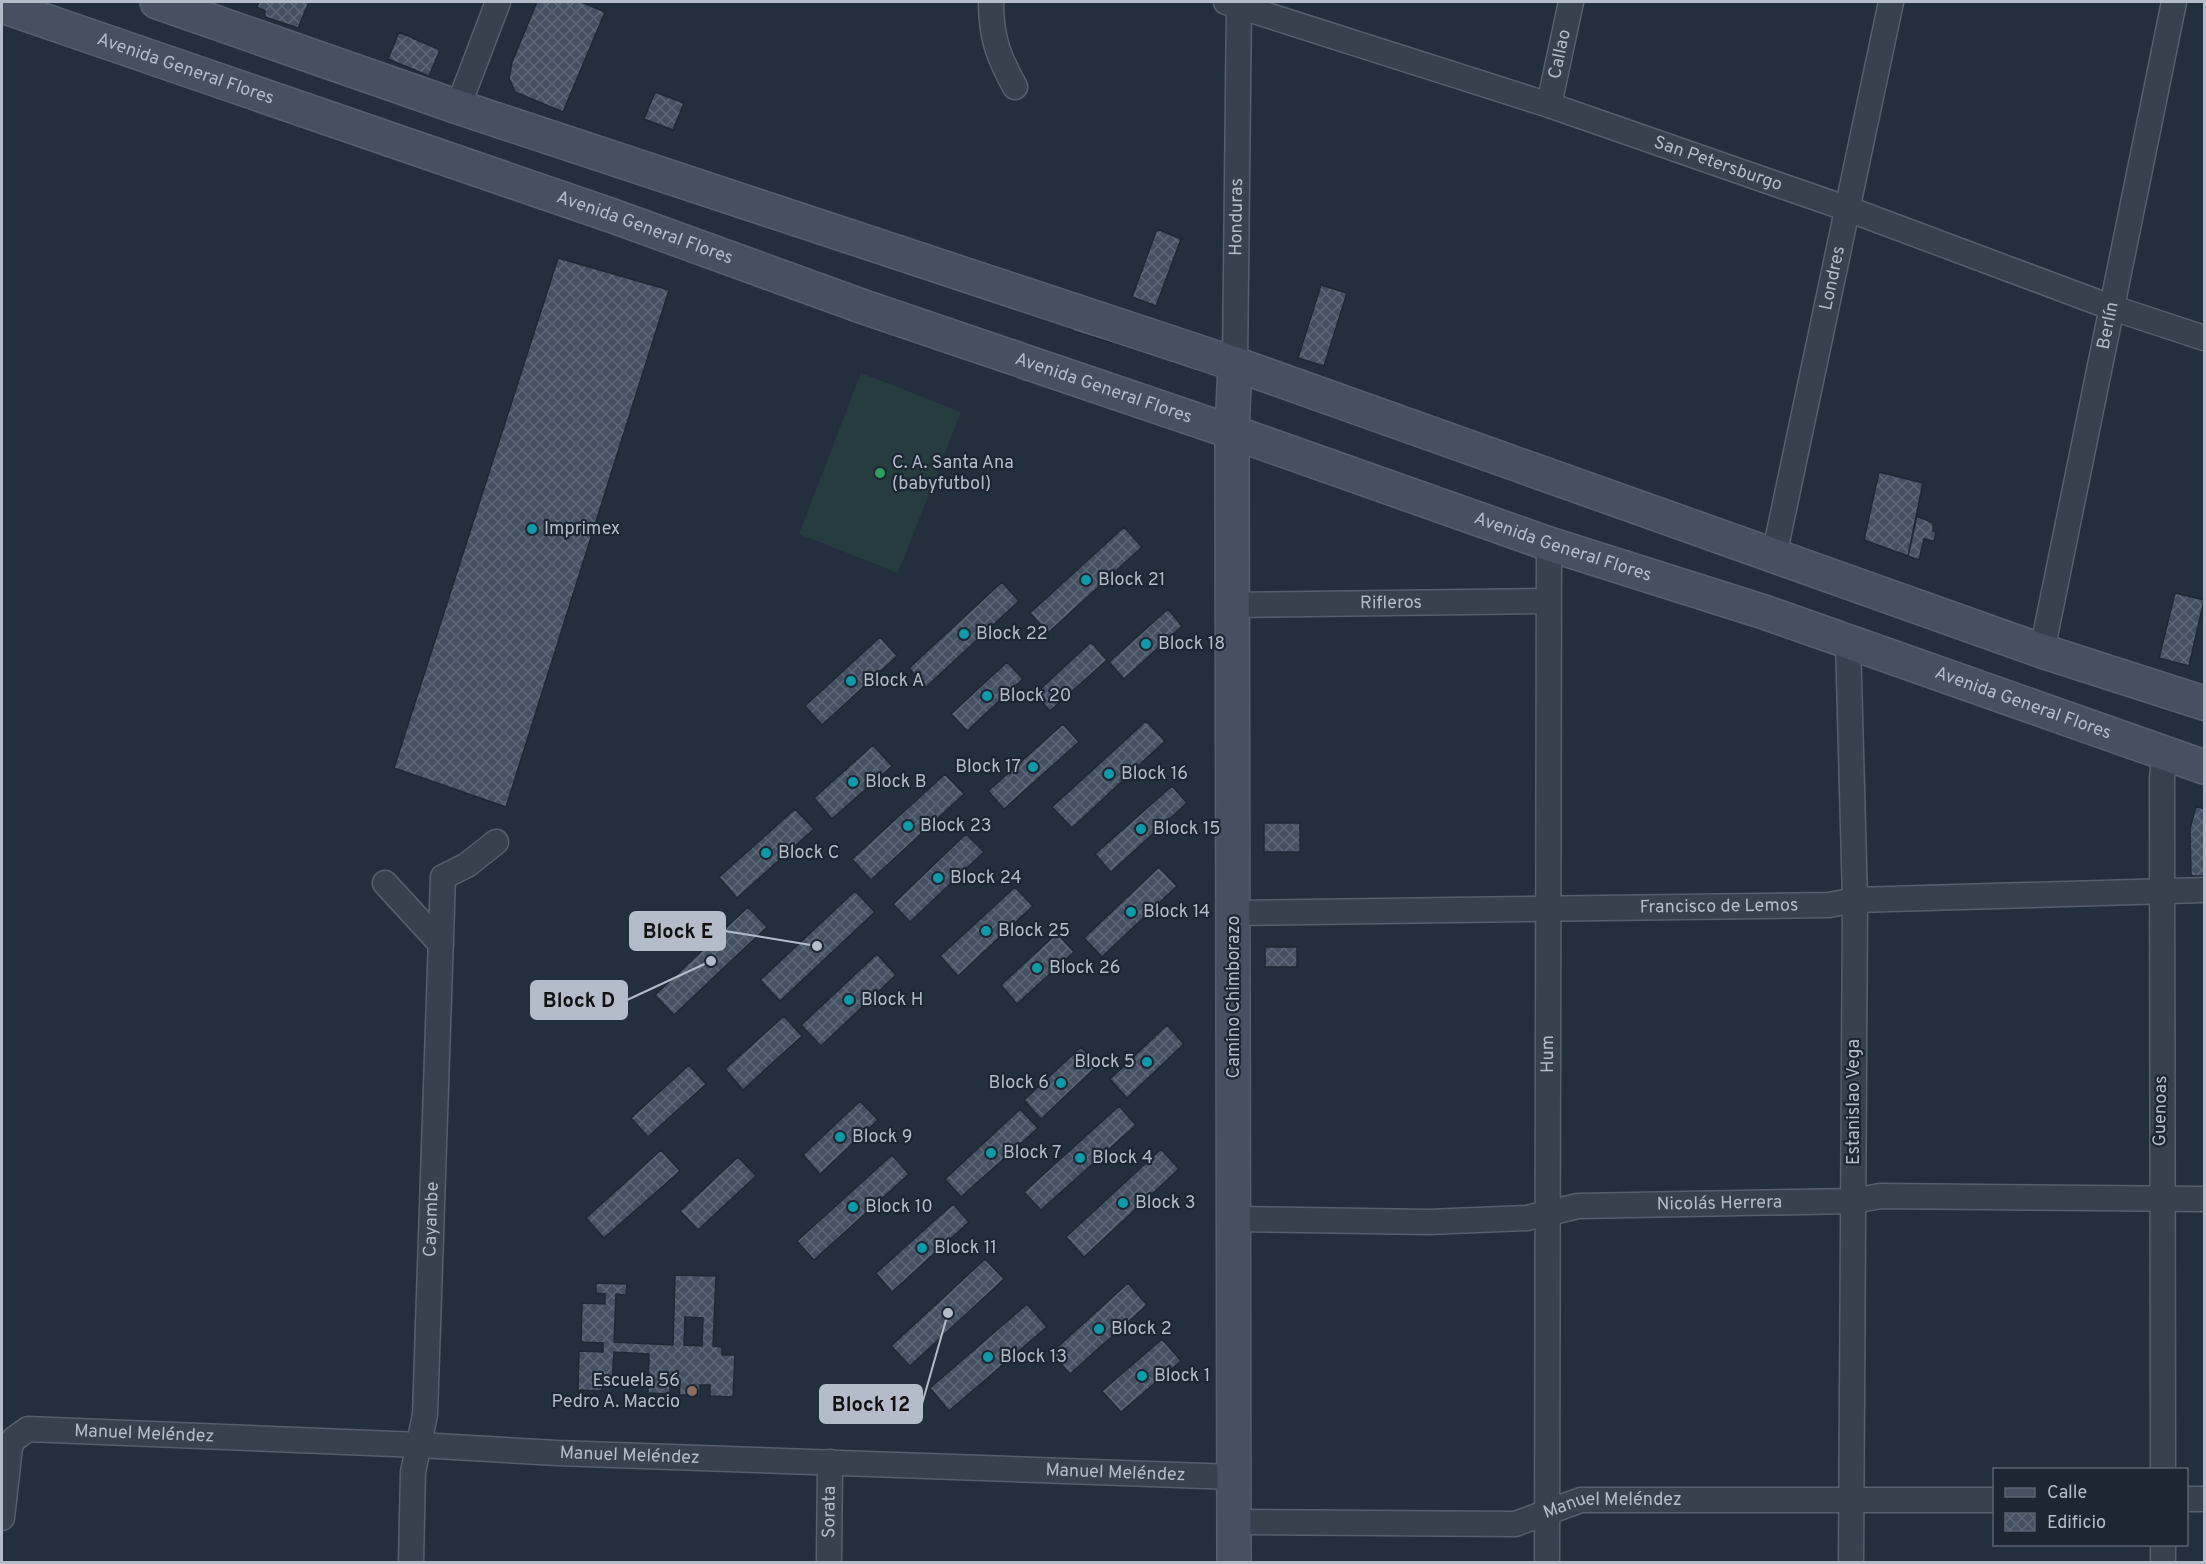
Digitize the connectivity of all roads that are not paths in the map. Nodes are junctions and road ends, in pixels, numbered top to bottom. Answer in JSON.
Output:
{"nodes":[{"id":1,"x":157,"y":2,"type":"edge"},
{"id":2,"x":498,"y":2,"type":"edge"},
{"id":3,"x":991,"y":2,"type":"edge"},
{"id":4,"x":1571,"y":2,"type":"edge"},
{"id":5,"x":1891,"y":2,"type":"edge"},
{"id":6,"x":2174,"y":2,"type":"edge"},
{"id":7,"x":1235,"y":3,"type":"edge"},
{"id":8,"x":2,"y":6,"type":"edge"},
{"id":9,"x":1015,"y":87,"type":"dead end"},
{"id":10,"x":1549,"y":105,"type":"junction"},
{"id":11,"x":458,"y":107,"type":"junction"},
{"id":12,"x":1848,"y":209,"type":"junction"},
{"id":13,"x":2113,"y":308,"type":"junction"},
{"id":14,"x":2205,"y":338,"type":"edge"},
{"id":15,"x":1234,"y":364,"type":"junction"},
{"id":16,"x":1233,"y":416,"type":"junction"},
{"id":17,"x":1524,"y":467,"type":"junction"},
{"id":18,"x":1549,"y":544,"type":"junction"},
{"id":19,"x":1774,"y":556,"type":"junction"},
{"id":20,"x":1548,"y":601,"type":"junction"},
{"id":21,"x":1233,"y":605,"type":"junction"},
{"id":22,"x":1848,"y":641,"type":"junction"},
{"id":23,"x":2042,"y":651,"type":"junction"},
{"id":24,"x":2205,"y":704,"type":"edge"},
{"id":25,"x":2165,"y":753,"type":"junction"},
{"id":26,"x":2205,"y":767,"type":"edge"},
{"id":27,"x":496,"y":842,"type":"dead end"},
{"id":28,"x":385,"y":883,"type":"dead end"},
{"id":29,"x":2205,"y":890,"type":"edge"},
{"id":30,"x":2164,"y":891,"type":"junction"},
{"id":31,"x":1855,"y":900,"type":"junction"},
{"id":32,"x":1547,"y":909,"type":"junction"},
{"id":33,"x":1235,"y":913,"type":"junction"},
{"id":34,"x":441,"y":944,"type":"junction"},
{"id":35,"x":2161,"y":1198,"type":"junction"},
{"id":36,"x":2205,"y":1199,"type":"edge"},
{"id":37,"x":1854,"y":1201,"type":"junction"},
{"id":38,"x":1547,"y":1213,"type":"junction"},
{"id":39,"x":1235,"y":1219,"type":"junction"},
{"id":40,"x":419,"y":1445,"type":"junction"},
{"id":41,"x":830,"y":1462,"type":"junction"},
{"id":42,"x":2163,"y":1468,"type":"edge"},
{"id":43,"x":1234,"y":1477,"type":"junction"},
{"id":44,"x":1851,"y":1499,"type":"junction"},
{"id":45,"x":2188,"y":1499,"type":"edge"},
{"id":46,"x":2205,"y":1499,"type":"edge"},
{"id":47,"x":1993,"y":1500,"type":"edge"},
{"id":48,"x":1546,"y":1513,"type":"junction"},
{"id":49,"x":2,"y":1518,"type":"edge"},
{"id":50,"x":1234,"y":1522,"type":"junction"},
{"id":51,"x":2163,"y":1546,"type":"edge"},
{"id":52,"x":411,"y":1563,"type":"edge"},
{"id":53,"x":829,"y":1563,"type":"edge"},
{"id":54,"x":1234,"y":1563,"type":"edge"},
{"id":55,"x":1547,"y":1563,"type":"edge"},
{"id":56,"x":1851,"y":1563,"type":"edge"},
{"id":57,"x":2163,"y":1563,"type":"edge"}],
"edges":[{"from":1,"to":11,"type":"main road"},
{"from":2,"to":11,"type":"street"},
{"from":3,"to":9,"type":"street"},
{"from":4,"to":10,"type":"street","name":"Callao"},
{"from":5,"to":12,"type":"street","name":"Londres"},
{"from":6,"to":13,"type":"street","name":"Berlín"},
{"from":7,"to":10,"type":"street","name":"San Petersburgo"},
{"from":7,"to":15,"type":"street","name":"Honduras"},
{"from":8,"to":16,"type":"main road","name":"Avenida General Flores"},
{"from":10,"to":12,"type":"street","name":"San Petersburgo"},
{"from":11,"to":15,"type":"main road"},
{"from":12,"to":13,"type":"street","name":"San Petersburgo"},
{"from":12,"to":19,"type":"street","name":"Londres"},
{"from":13,"to":14,"type":"street","name":"San Petersburgo"},
{"from":13,"to":23,"type":"street","name":"Berlín"},
{"from":15,"to":16,"type":"main road","name":"Honduras"},
{"from":15,"to":17,"type":"main road"},
{"from":16,"to":17,"type":"main road"},
{"from":16,"to":18,"type":"main road","name":"Avenida General Flores"},
{"from":16,"to":21,"type":"main road","name":"Camino Chimborazo"},
{"from":17,"to":19,"type":"main road"},
{"from":18,"to":20,"type":"street","name":"Hum"},
{"from":18,"to":22,"type":"main road","name":"Avenida General Flores"},
{"from":19,"to":23,"type":"main road"},
{"from":20,"to":21,"type":"street","name":"Rifleros"},
{"from":20,"to":32,"type":"street","name":"Hum"},
{"from":21,"to":33,"type":"main road","name":"Camino Chimborazo"},
{"from":22,"to":25,"type":"main road","name":"Avenida General Flores"},
{"from":22,"to":31,"type":"street","name":"Estanislao Vega"},
{"from":23,"to":24,"type":"main road"},
{"from":25,"to":26,"type":"main road","name":"Avenida General Flores"},
{"from":25,"to":30,"type":"street","name":"Guenoas"},
{"from":27,"to":34,"type":"street","name":"Cayambe"},
{"from":28,"to":34,"type":"street"},
{"from":29,"to":30,"type":"street","name":"Francisco de Lemos"},
{"from":30,"to":31,"type":"street","name":"Francisco de Lemos"},
{"from":30,"to":35,"type":"street","name":"Guenoas"},
{"from":31,"to":32,"type":"street","name":"Francisco de Lemos"},
{"from":31,"to":37,"type":"street","name":"Estanislao Vega"},
{"from":32,"to":33,"type":"street","name":"Francisco de Lemos"},
{"from":32,"to":38,"type":"street","name":"Hum"},
{"from":33,"to":39,"type":"main road","name":"Camino Chimborazo"},
{"from":34,"to":40,"type":"street","name":"Cayambe"},
{"from":35,"to":36,"type":"street","name":"Nicolás Herrera"},
{"from":35,"to":37,"type":"street","name":"Nicolás Herrera"},
{"from":35,"to":42,"type":"street","name":"Guenoas"},
{"from":37,"to":38,"type":"street","name":"Nicolás Herrera"},
{"from":37,"to":44,"type":"street","name":"Estanislao Vega"},
{"from":38,"to":39,"type":"street","name":"Nicolás Herrera"},
{"from":38,"to":48,"type":"street","name":"Hum"},
{"from":39,"to":43,"type":"main road","name":"Camino Chimborazo"},
{"from":40,"to":41,"type":"street","name":"Manuel Meléndez"},
{"from":40,"to":49,"type":"street","name":"Manuel Meléndez"},
{"from":40,"to":52,"type":"street","name":"Cayambe"},
{"from":41,"to":43,"type":"street","name":"Manuel Meléndez"},
{"from":41,"to":53,"type":"street","name":"Sorata"},
{"from":43,"to":50,"type":"main road","name":"Camino Chimborazo"},
{"from":44,"to":47,"type":"street","name":"Manuel Meléndez"},
{"from":44,"to":48,"type":"street","name":"Manuel Meléndez"},
{"from":44,"to":56,"type":"street","name":"Estanislao Vega"},
{"from":45,"to":46,"type":"street"},
{"from":48,"to":50,"type":"street","name":"Manuel Meléndez"},
{"from":48,"to":55,"type":"street","name":"Hum"},
{"from":50,"to":54,"type":"main road","name":"Camino Chimborazo"},
{"from":51,"to":57,"type":"street"}]}
